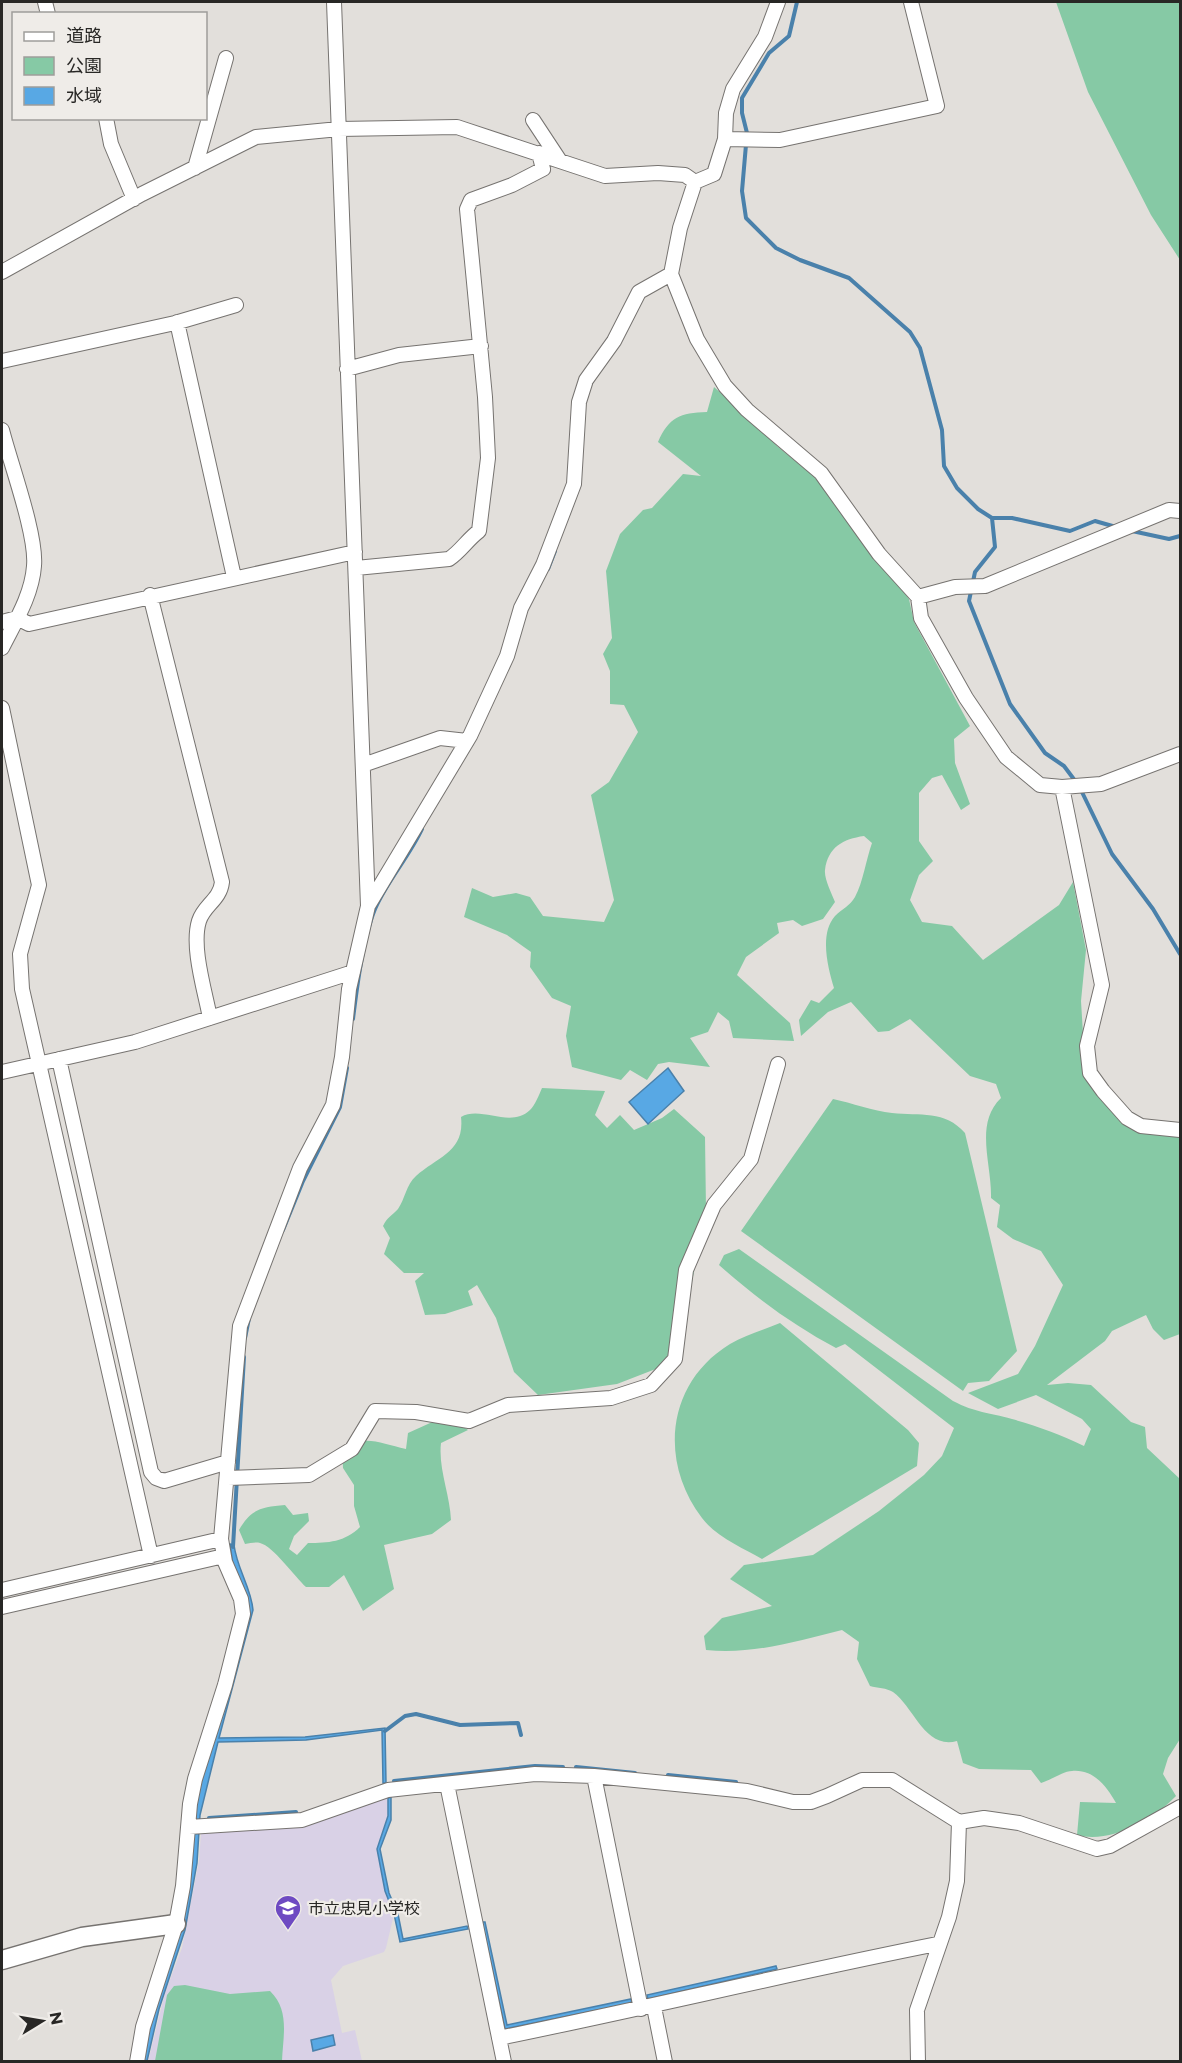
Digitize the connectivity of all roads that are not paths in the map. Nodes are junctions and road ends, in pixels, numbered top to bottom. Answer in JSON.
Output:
{"nodes":[{"id":1,"x":334,"y":2,"type":"edge"},
{"id":2,"x":778,"y":2,"type":"edge"},
{"id":3,"x":911,"y":2,"type":"edge"},
{"id":4,"x":226,"y":57,"type":"dead end"},
{"id":5,"x":106,"y":120,"type":"edge"},
{"id":6,"x":533,"y":120,"type":"dead end"},
{"id":7,"x":339,"y":129,"type":"junction"},
{"id":8,"x":724,"y":139,"type":"junction"},
{"id":9,"x":539,"y":153,"type":"junction"},
{"id":10,"x":560,"y":161,"type":"junction"},
{"id":11,"x":195,"y":168,"type":"junction"},
{"id":12,"x":695,"y":182,"type":"junction"},
{"id":13,"x":134,"y":199,"type":"junction"},
{"id":14,"x":2,"y":272,"type":"edge"},
{"id":15,"x":671,"y":274,"type":"junction"},
{"id":16,"x":236,"y":305,"type":"dead end"},
{"id":17,"x":177,"y":322,"type":"junction"},
{"id":18,"x":481,"y":346,"type":"junction"},
{"id":19,"x":2,"y":361,"type":"edge"},
{"id":20,"x":347,"y":369,"type":"junction"},
{"id":21,"x":2,"y":430,"type":"edge"},
{"id":22,"x":1180,"y":511,"type":"edge"},
{"id":23,"x":355,"y":552,"type":"junction"},
{"id":24,"x":356,"y":568,"type":"junction"},
{"id":25,"x":234,"y":577,"type":"junction"},
{"id":26,"x":150,"y":595,"type":"junction"},
{"id":27,"x":918,"y":597,"type":"junction"},
{"id":28,"x":17,"y":618,"type":"junction"},
{"id":29,"x":2,"y":622,"type":"edge"},
{"id":30,"x":2,"y":648,"type":"edge"},
{"id":31,"x":2,"y":708,"type":"edge"},
{"id":32,"x":467,"y":741,"type":"junction"},
{"id":33,"x":1180,"y":754,"type":"edge"},
{"id":34,"x":363,"y":765,"type":"junction"},
{"id":35,"x":1062,"y":787,"type":"junction"},
{"id":36,"x":368,"y":906,"type":"junction"},
{"id":37,"x":353,"y":972,"type":"junction"},
{"id":38,"x":210,"y":1018,"type":"junction"},
{"id":39,"x":59,"y":1059,"type":"junction"},
{"id":40,"x":40,"y":1063,"type":"junction"},
{"id":41,"x":778,"y":1064,"type":"dead end"},
{"id":42,"x":2,"y":1072,"type":"edge"},
{"id":43,"x":1180,"y":1130,"type":"edge"},
{"id":44,"x":228,"y":1462,"type":"junction"},
{"id":45,"x":228,"y":1478,"type":"junction"},
{"id":46,"x":221,"y":1539,"type":"junction"},
{"id":47,"x":151,"y":1556,"type":"junction"},
{"id":48,"x":224,"y":1557,"type":"junction"},
{"id":49,"x":2,"y":1590,"type":"edge"},
{"id":50,"x":2,"y":1607,"type":"edge"},
{"id":51,"x":594,"y":1776,"type":"junction"},
{"id":52,"x":447,"y":1784,"type":"junction"},
{"id":53,"x":1180,"y":1807,"type":"edge"},
{"id":54,"x":959,"y":1822,"type":"junction"},
{"id":55,"x":189,"y":1827,"type":"junction"},
{"id":56,"x":176,"y":1924,"type":"junction"},
{"id":57,"x":938,"y":1944,"type":"junction"},
{"id":58,"x":2,"y":1960,"type":"edge"},
{"id":59,"x":648,"y":2008,"type":"junction"},
{"id":60,"x":499,"y":2038,"type":"junction"},
{"id":61,"x":137,"y":2061,"type":"edge"},
{"id":62,"x":504,"y":2061,"type":"edge"},
{"id":63,"x":665,"y":2061,"type":"edge"},
{"id":64,"x":918,"y":2061,"type":"edge"}],
"edges":[{"from":1,"to":7,"type":"street"},
{"from":2,"to":8,"type":"street"},
{"from":3,"to":8,"type":"street"},
{"from":4,"to":11,"type":"street"},
{"from":5,"to":13,"type":"street"},
{"from":6,"to":10,"type":"street"},
{"from":7,"to":9,"type":"street"},
{"from":7,"to":11,"type":"street"},
{"from":7,"to":20,"type":"street"},
{"from":8,"to":12,"type":"street"},
{"from":9,"to":10,"type":"street"},
{"from":9,"to":18,"type":"street"},
{"from":10,"to":12,"type":"street"},
{"from":11,"to":13,"type":"street"},
{"from":12,"to":15,"type":"street"},
{"from":13,"to":14,"type":"street"},
{"from":15,"to":27,"type":"street"},
{"from":15,"to":32,"type":"street"},
{"from":16,"to":17,"type":"street"},
{"from":17,"to":19,"type":"street"},
{"from":17,"to":25,"type":"street"},
{"from":18,"to":20,"type":"street"},
{"from":18,"to":24,"type":"street"},
{"from":20,"to":23,"type":"street"},
{"from":21,"to":28,"type":"street"},
{"from":22,"to":27,"type":"street"},
{"from":23,"to":24,"type":"street"},
{"from":23,"to":25,"type":"street"},
{"from":24,"to":34,"type":"street"},
{"from":25,"to":26,"type":"street"},
{"from":26,"to":28,"type":"street"},
{"from":26,"to":38,"type":"street"},
{"from":27,"to":35,"type":"street"},
{"from":28,"to":29,"type":"street"},
{"from":28,"to":30,"type":"street"},
{"from":31,"to":40,"type":"street"},
{"from":32,"to":34,"type":"street"},
{"from":32,"to":36,"type":"street"},
{"from":33,"to":35,"type":"street"},
{"from":34,"to":36,"type":"street"},
{"from":35,"to":43,"type":"street"},
{"from":36,"to":37,"type":"street"},
{"from":37,"to":38,"type":"street"},
{"from":37,"to":44,"type":"street"},
{"from":38,"to":39,"type":"street"},
{"from":39,"to":40,"type":"street"},
{"from":39,"to":44,"type":"street"},
{"from":40,"to":42,"type":"street"},
{"from":40,"to":47,"type":"street"},
{"from":41,"to":45,"type":"street"},
{"from":44,"to":45,"type":"street"},
{"from":45,"to":46,"type":"street"},
{"from":46,"to":47,"type":"street"},
{"from":46,"to":48,"type":"street"},
{"from":47,"to":49,"type":"street"},
{"from":48,"to":50,"type":"street"},
{"from":48,"to":55,"type":"street"},
{"from":51,"to":52,"type":"street"},
{"from":51,"to":54,"type":"street"},
{"from":51,"to":59,"type":"street"},
{"from":52,"to":55,"type":"street"},
{"from":52,"to":60,"type":"street"},
{"from":53,"to":54,"type":"street"},
{"from":54,"to":57,"type":"street"},
{"from":55,"to":56,"type":"street"},
{"from":56,"to":58,"type":"street"},
{"from":56,"to":61,"type":"street"},
{"from":57,"to":59,"type":"street"},
{"from":57,"to":64,"type":"street"},
{"from":59,"to":60,"type":"street"},
{"from":59,"to":63,"type":"street"},
{"from":60,"to":62,"type":"street"}]}
